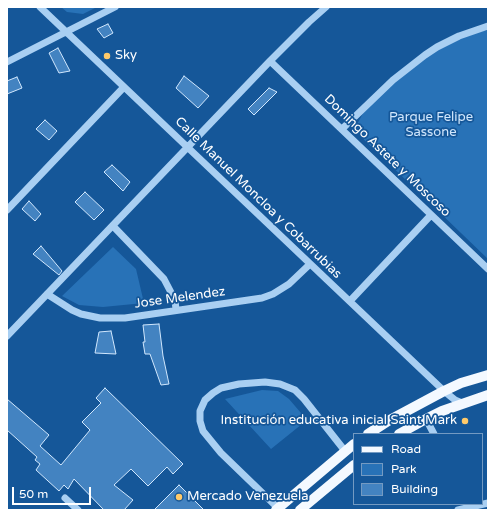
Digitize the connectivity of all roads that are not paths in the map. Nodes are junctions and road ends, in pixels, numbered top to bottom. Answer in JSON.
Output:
{"nodes":[{"id":1,"x":40,"y":7,"type":"edge"},
{"id":2,"x":115,"y":7,"type":"edge"},
{"id":3,"x":326,"y":7,"type":"edge"},
{"id":4,"x":488,"y":26,"type":"edge"},
{"id":5,"x":66,"y":32,"type":"junction"},
{"id":6,"x":270,"y":61,"type":"junction"},
{"id":7,"x":7,"y":62,"type":"edge"},
{"id":8,"x":124,"y":87,"type":"junction"},
{"id":9,"x":342,"y":129,"type":"junction"},
{"id":10,"x":188,"y":147,"type":"junction"},
{"id":11,"x":7,"y":210,"type":"edge"},
{"id":12,"x":431,"y":215,"type":"junction"},
{"id":13,"x":113,"y":226,"type":"junction"},
{"id":14,"x":310,"y":264,"type":"junction"},
{"id":15,"x":488,"y":269,"type":"edge"},
{"id":16,"x":47,"y":294,"type":"junction"},
{"id":17,"x":350,"y":301,"type":"junction"},
{"id":18,"x":176,"y":310,"type":"junction"},
{"id":19,"x":7,"y":336,"type":"edge"},
{"id":20,"x":488,"y":375,"type":"edge"},
{"id":21,"x":444,"y":391,"type":"junction"},
{"id":22,"x":488,"y":396,"type":"edge"},
{"id":23,"x":462,"y":403,"type":"junction"},
{"id":24,"x":426,"y":419,"type":"junction"},
{"id":25,"x":370,"y":433,"type":"edge"},
{"id":26,"x":401,"y":433,"type":"edge"},
{"id":27,"x":433,"y":433,"type":"edge"},
{"id":28,"x":353,"y":445,"type":"edge"},
{"id":29,"x":345,"y":451,"type":"junction"},
{"id":30,"x":353,"y":466,"type":"edge"},
{"id":31,"x":65,"y":498,"type":"dead end"},
{"id":32,"x":471,"y":505,"type":"edge"},
{"id":33,"x":278,"y":509,"type":"edge"},
{"id":34,"x":78,"y":510,"type":"edge"},
{"id":35,"x":300,"y":510,"type":"edge"},
{"id":36,"x":458,"y":510,"type":"edge"}],
"edges":[{"from":1,"to":5,"type":"street","name":"Calle Manuel Moncloa y Cobarrubias"},
{"from":2,"to":5,"type":"street"},
{"from":3,"to":6,"type":"street"},
{"from":4,"to":9,"type":"street"},
{"from":5,"to":7,"type":"street"},
{"from":5,"to":8,"type":"street","name":"Calle Manuel Moncloa y Cobarrubias"},
{"from":6,"to":9,"type":"street","name":"Domingo Astete y Moscoso"},
{"from":6,"to":10,"type":"street"},
{"from":8,"to":10,"type":"street","name":"Calle Manuel Moncloa y Cobarrubias"},
{"from":8,"to":11,"type":"street"},
{"from":9,"to":12,"type":"street","name":"Domingo Astete y Moscoso"},
{"from":10,"to":13,"type":"street"},
{"from":10,"to":14,"type":"street","name":"Calle Manuel Moncloa y Cobarrubias"},
{"from":12,"to":15,"type":"street","name":"Domingo Astete y Moscoso"},
{"from":12,"to":17,"type":"street"},
{"from":13,"to":16,"type":"street"},
{"from":13,"to":18,"type":"street"},
{"from":14,"to":17,"type":"street","name":"Calle Manuel Moncloa y Cobarrubias"},
{"from":14,"to":18,"type":"street","name":"Jose Melendez"},
{"from":16,"to":18,"type":"street","name":"Jose Melendez"},
{"from":16,"to":19,"type":"street"},
{"from":17,"to":21,"type":"street","name":"Calle Manuel Moncloa y Cobarrubias"},
{"from":20,"to":21,"type":"main road"},
{"from":21,"to":23,"type":"street","name":"Calle Manuel Moncloa y Cobarrubias"},
{"from":21,"to":25,"type":"main road"},
{"from":22,"to":23,"type":"main road"},
{"from":23,"to":24,"type":"main road"},
{"from":24,"to":26,"type":"main road"},
{"from":24,"to":27,"type":"street"},
{"from":28,"to":29,"type":"main road"},
{"from":29,"to":33,"type":"main road"},
{"from":29,"to":33,"type":"street"},
{"from":30,"to":35,"type":"main road"},
{"from":31,"to":34,"type":"street"},
{"from":32,"to":36,"type":"street"}]}
